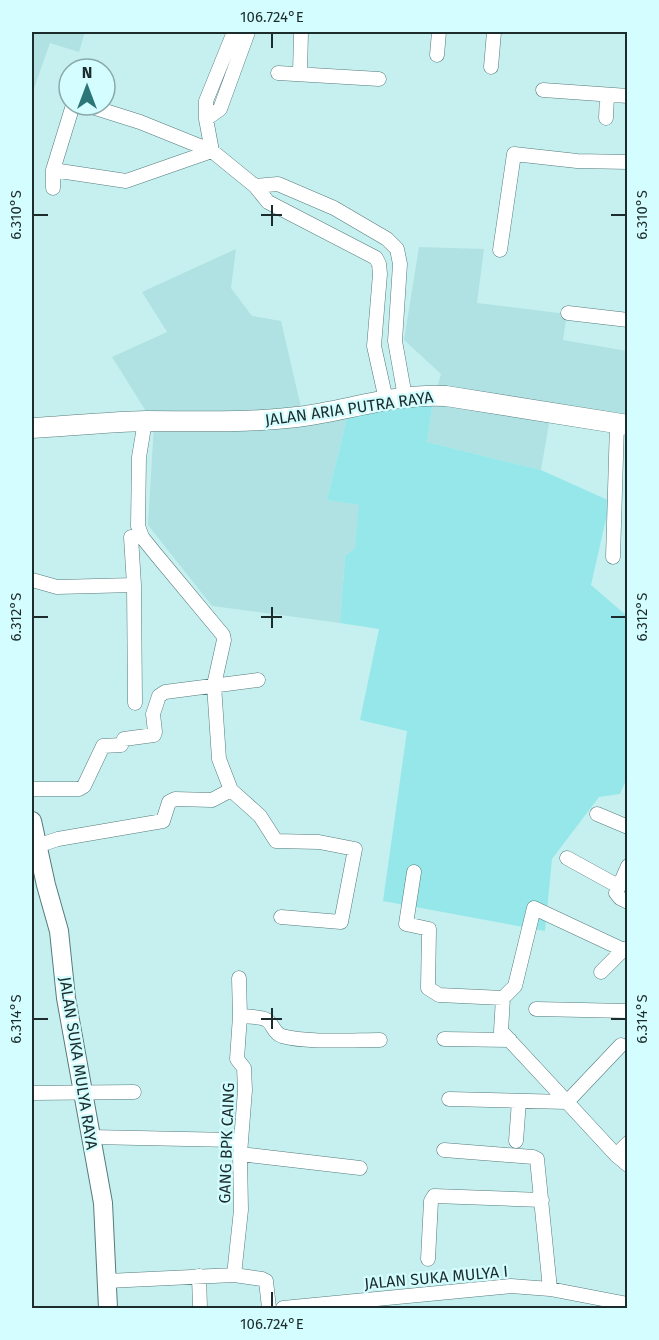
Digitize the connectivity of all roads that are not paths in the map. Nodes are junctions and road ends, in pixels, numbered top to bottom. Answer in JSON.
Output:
{"nodes":[{"id":1,"x":234,"y":32,"type":"edge"},
{"id":2,"x":248,"y":32,"type":"edge"},
{"id":3,"x":301,"y":32,"type":"edge"},
{"id":4,"x":439,"y":32,"type":"edge"},
{"id":5,"x":494,"y":32,"type":"edge"},
{"id":6,"x":437,"y":55,"type":"dead end"},
{"id":7,"x":491,"y":67,"type":"dead end"},
{"id":8,"x":278,"y":73,"type":"dead end"},
{"id":9,"x":300,"y":74,"type":"junction"},
{"id":10,"x":380,"y":79,"type":"dead end"},
{"id":11,"x":543,"y":90,"type":"dead end"},
{"id":12,"x":607,"y":95,"type":"junction"},
{"id":13,"x":627,"y":96,"type":"edge"},
{"id":14,"x":117,"y":115,"type":"edge"},
{"id":15,"x":69,"y":117,"type":"edge"},
{"id":16,"x":606,"y":118,"type":"dead end"},
{"id":17,"x":206,"y":119,"type":"junction"},
{"id":18,"x":523,"y":147,"type":"dead end"},
{"id":19,"x":212,"y":151,"type":"junction"},
{"id":20,"x":627,"y":157,"type":"edge"},
{"id":21,"x":627,"y":162,"type":"edge"},
{"id":22,"x":53,"y":170,"type":"junction"},
{"id":23,"x":255,"y":186,"type":"junction"},
{"id":24,"x":53,"y":188,"type":"dead end"},
{"id":25,"x":500,"y":250,"type":"dead end"},
{"id":26,"x":397,"y":305,"type":"junction"},
{"id":27,"x":377,"y":306,"type":"junction"},
{"id":28,"x":568,"y":313,"type":"dead end"},
{"id":29,"x":627,"y":320,"type":"edge"},
{"id":30,"x":395,"y":399,"type":"junction"},
{"id":31,"x":145,"y":421,"type":"junction"},
{"id":32,"x":622,"y":425,"type":"edge"},
{"id":33,"x":32,"y":428,"type":"edge"},
{"id":34,"x":131,"y":537,"type":"dead end"},
{"id":35,"x":614,"y":557,"type":"dead end"},
{"id":36,"x":32,"y":580,"type":"edge"},
{"id":37,"x":134,"y":585,"type":"junction"},
{"id":38,"x":258,"y":680,"type":"dead end"},
{"id":39,"x":214,"y":686,"type":"junction"},
{"id":40,"x":135,"y":703,"type":"dead end"},
{"id":41,"x":32,"y":789,"type":"edge"},
{"id":42,"x":231,"y":790,"type":"junction"},
{"id":43,"x":597,"y":814,"type":"dead end"},
{"id":44,"x":32,"y":821,"type":"edge"},
{"id":45,"x":627,"y":827,"type":"edge"},
{"id":46,"x":37,"y":846,"type":"junction"},
{"id":47,"x":567,"y":858,"type":"dead end"},
{"id":48,"x":627,"y":866,"type":"edge"},
{"id":49,"x":414,"y":872,"type":"dead end"},
{"id":50,"x":39,"y":885,"type":"edge"},
{"id":51,"x":618,"y":886,"type":"junction"},
{"id":52,"x":627,"y":902,"type":"edge"},
{"id":53,"x":281,"y":917,"type":"dead end"},
{"id":54,"x":626,"y":951,"type":"edge"},
{"id":55,"x":601,"y":972,"type":"dead end"},
{"id":56,"x":238,"y":978,"type":"dead end"},
{"id":57,"x":503,"y":998,"type":"junction"},
{"id":58,"x":536,"y":1009,"type":"dead end"},
{"id":59,"x":627,"y":1011,"type":"edge"},
{"id":60,"x":240,"y":1016,"type":"junction"},
{"id":61,"x":444,"y":1039,"type":"dead end"},
{"id":62,"x":510,"y":1040,"type":"junction"},
{"id":63,"x":380,"y":1041,"type":"dead end"},
{"id":64,"x":621,"y":1045,"type":"dead end"},
{"id":65,"x":83,"y":1092,"type":"junction"},
{"id":66,"x":134,"y":1092,"type":"dead end"},
{"id":67,"x":32,"y":1093,"type":"edge"},
{"id":68,"x":449,"y":1099,"type":"dead end"},
{"id":69,"x":519,"y":1101,"type":"junction"},
{"id":70,"x":567,"y":1102,"type":"junction"},
{"id":71,"x":91,"y":1137,"type":"junction"},
{"id":72,"x":233,"y":1140,"type":"dead end"},
{"id":73,"x":516,"y":1141,"type":"dead end"},
{"id":74,"x":627,"y":1143,"type":"edge"},
{"id":75,"x":444,"y":1150,"type":"dead end"},
{"id":76,"x":240,"y":1154,"type":"junction"},
{"id":77,"x":616,"y":1155,"type":"junction"},
{"id":78,"x":627,"y":1165,"type":"edge"},
{"id":79,"x":360,"y":1168,"type":"dead end"},
{"id":80,"x":542,"y":1200,"type":"junction"},
{"id":81,"x":428,"y":1259,"type":"dead end"},
{"id":82,"x":234,"y":1275,"type":"junction"},
{"id":83,"x":199,"y":1276,"type":"junction"},
{"id":84,"x":107,"y":1281,"type":"junction"},
{"id":85,"x":549,"y":1289,"type":"junction"},
{"id":86,"x":393,"y":1303,"type":"edge"},
{"id":87,"x":627,"y":1304,"type":"edge"},
{"id":88,"x":108,"y":1308,"type":"edge"},
{"id":89,"x":200,"y":1308,"type":"edge"},
{"id":90,"x":269,"y":1308,"type":"edge"},
{"id":91,"x":283,"y":1308,"type":"edge"}],
"edges":[{"from":1,"to":17,"type":"street"},
{"from":2,"to":17,"type":"street"},
{"from":3,"to":9,"type":"street"},
{"from":4,"to":6,"type":"street"},
{"from":5,"to":7,"type":"street"},
{"from":8,"to":9,"type":"street"},
{"from":9,"to":10,"type":"street"},
{"from":11,"to":12,"type":"street"},
{"from":12,"to":13,"type":"street"},
{"from":12,"to":16,"type":"street"},
{"from":14,"to":19,"type":"street"},
{"from":15,"to":22,"type":"street"},
{"from":17,"to":19,"type":"street"},
{"from":18,"to":20,"type":"street"},
{"from":19,"to":22,"type":"street"},
{"from":19,"to":23,"type":"street"},
{"from":21,"to":25,"type":"street"},
{"from":22,"to":24,"type":"street"},
{"from":23,"to":26,"type":"street"},
{"from":23,"to":27,"type":"street"},
{"from":26,"to":27,"type":"street"},
{"from":26,"to":30,"type":"street"},
{"from":27,"to":30,"type":"street"},
{"from":28,"to":29,"type":"street"},
{"from":30,"to":31,"type":"main road","name":"JALAN ARIA PUTRA RAYA"},
{"from":30,"to":32,"type":"main road","name":"JALAN ARIA PUTRA RAYA"},
{"from":31,"to":33,"type":"main road","name":"JALAN ARIA PUTRA RAYA"},
{"from":31,"to":39,"type":"street"},
{"from":32,"to":35,"type":"street"},
{"from":34,"to":37,"type":"street"},
{"from":36,"to":37,"type":"street"},
{"from":37,"to":40,"type":"street"},
{"from":38,"to":39,"type":"street"},
{"from":39,"to":41,"type":"street"},
{"from":39,"to":42,"type":"street"},
{"from":42,"to":46,"type":"street"},
{"from":42,"to":53,"type":"street"},
{"from":43,"to":45,"type":"street"},
{"from":44,"to":46,"type":"street","name":"JALAN SUKA MULYA RAYA"},
{"from":46,"to":50,"type":"street","name":"JALAN SUKA MULYA RAYA"},
{"from":47,"to":51,"type":"street"},
{"from":48,"to":51,"type":"street"},
{"from":49,"to":57,"type":"street"},
{"from":50,"to":65,"type":"street","name":"JALAN SUKA MULYA RAYA"},
{"from":51,"to":52,"type":"street"},
{"from":54,"to":55,"type":"street"},
{"from":54,"to":57,"type":"street"},
{"from":56,"to":60,"type":"street","name":"GANG BPK CAING"},
{"from":57,"to":62,"type":"street"},
{"from":58,"to":59,"type":"street"},
{"from":60,"to":63,"type":"street"},
{"from":60,"to":76,"type":"street","name":"GANG BPK CAING"},
{"from":61,"to":62,"type":"street"},
{"from":62,"to":70,"type":"street"},
{"from":64,"to":70,"type":"street"},
{"from":65,"to":66,"type":"street"},
{"from":65,"to":67,"type":"street"},
{"from":65,"to":71,"type":"street","name":"JALAN SUKA MULYA RAYA"},
{"from":68,"to":69,"type":"street"},
{"from":69,"to":70,"type":"street"},
{"from":69,"to":73,"type":"street"},
{"from":70,"to":77,"type":"street"},
{"from":71,"to":72,"type":"street"},
{"from":71,"to":84,"type":"street","name":"JALAN SUKA MULYA RAYA"},
{"from":74,"to":77,"type":"street"},
{"from":75,"to":80,"type":"street"},
{"from":76,"to":79,"type":"street"},
{"from":76,"to":82,"type":"street","name":"GANG BPK CAING"},
{"from":77,"to":78,"type":"street"},
{"from":80,"to":81,"type":"street"},
{"from":80,"to":85,"type":"street"},
{"from":82,"to":83,"type":"street"},
{"from":82,"to":90,"type":"street"},
{"from":83,"to":84,"type":"street"},
{"from":83,"to":89,"type":"street"},
{"from":84,"to":88,"type":"street","name":"JALAN SUKA MULYA RAYA"},
{"from":85,"to":86,"type":"street","name":"JALAN SUKA MULYA I"},
{"from":85,"to":87,"type":"street","name":"JALAN SUKA MULYA I"},
{"from":86,"to":91,"type":"street","name":"JALAN SUKA MULYA I"}]}
